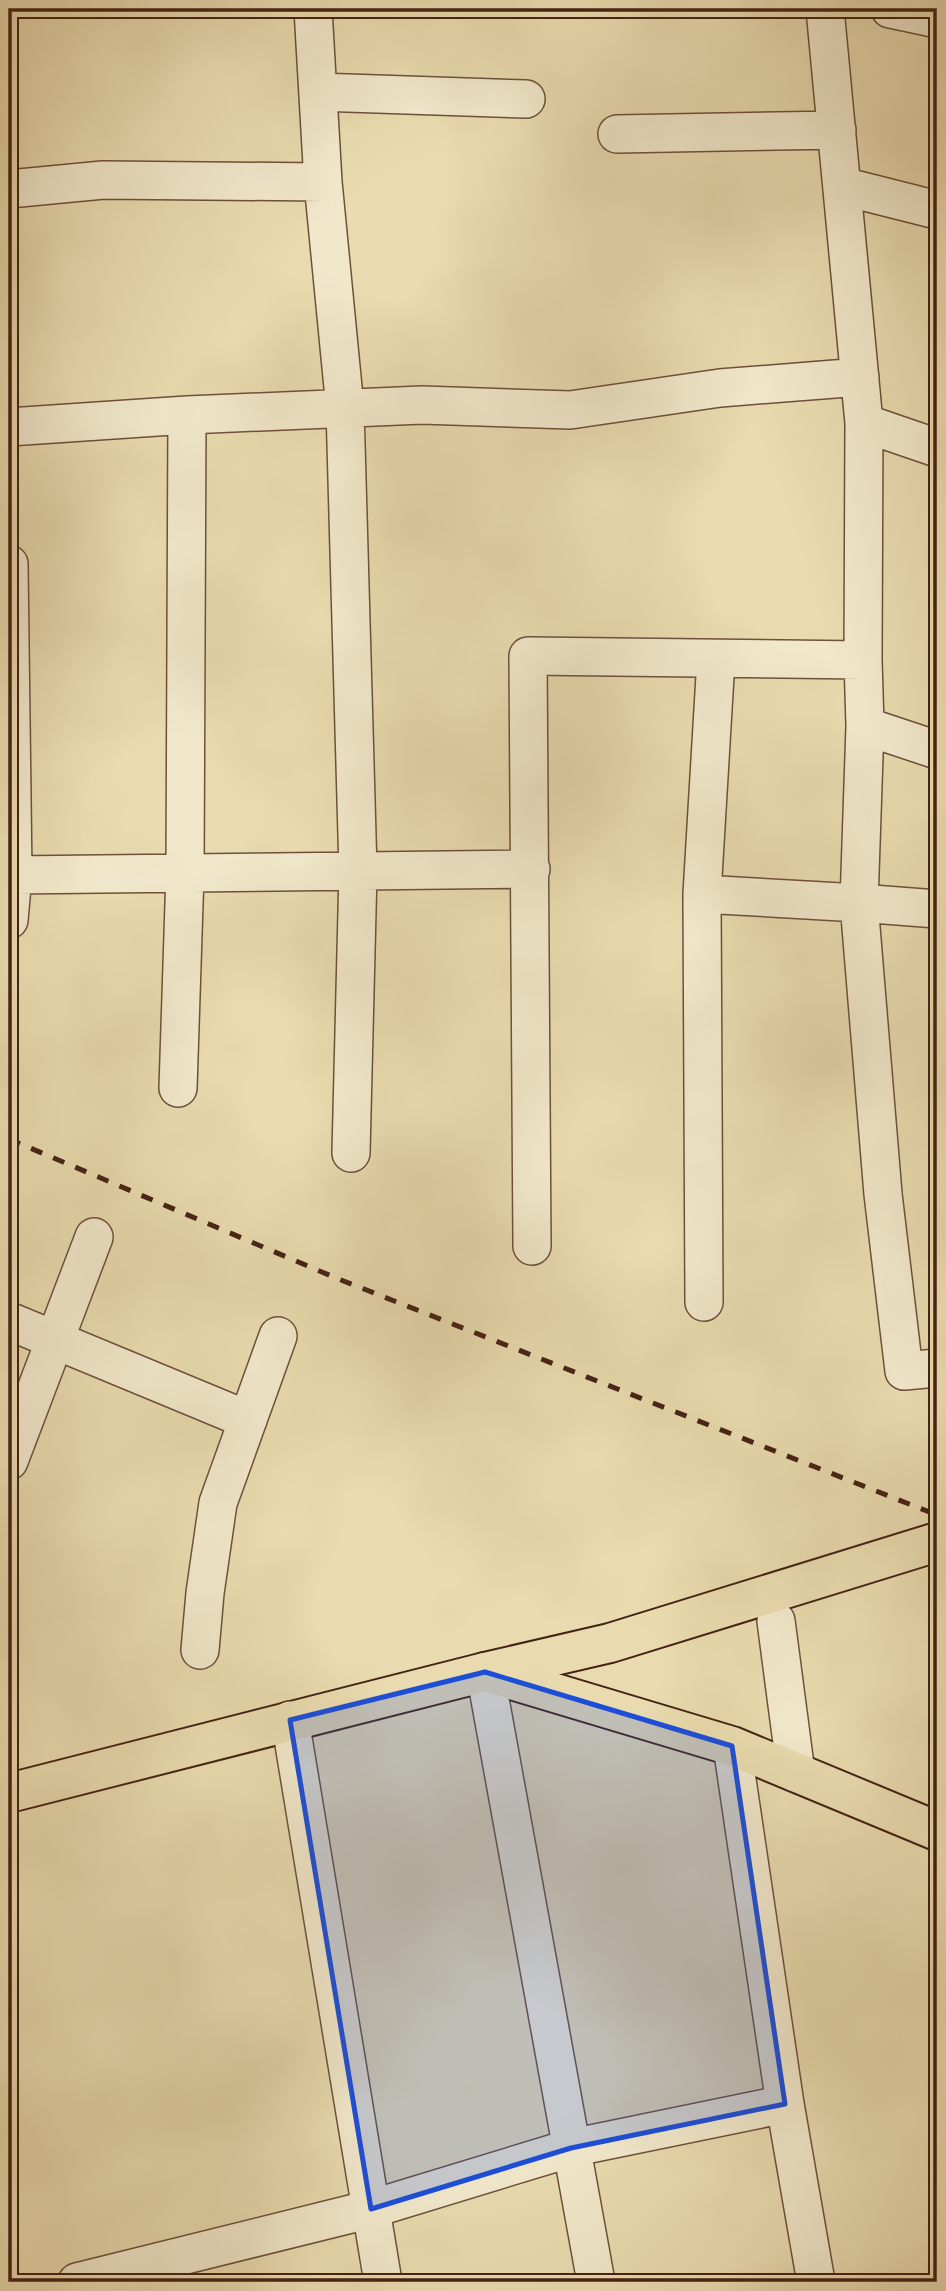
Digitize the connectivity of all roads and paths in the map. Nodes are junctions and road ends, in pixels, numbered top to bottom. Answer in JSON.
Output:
{"nodes":[{"id":1,"x":313,"y":9,"type":"edge"},
{"id":2,"x":825,"y":9,"type":"edge"},
{"id":3,"x":890,"y":9,"type":"edge"},
{"id":4,"x":937,"y":19,"type":"edge"},
{"id":5,"x":318,"y":92,"type":"junction"},
{"id":6,"x":526,"y":99,"type":"dead end"},
{"id":7,"x":837,"y":130,"type":"junction"},
{"id":8,"x":617,"y":134,"type":"dead end"},
{"id":9,"x":323,"y":182,"type":"junction"},
{"id":10,"x":842,"y":186,"type":"junction"},
{"id":11,"x":9,"y":189,"type":"edge"},
{"id":12,"x":937,"y":209,"type":"edge"},
{"id":13,"x":860,"y":377,"type":"junction"},
{"id":14,"x":345,"y":408,"type":"junction"},
{"id":15,"x":187,"y":415,"type":"junction"},
{"id":16,"x":864,"y":423,"type":"junction"},
{"id":17,"x":9,"y":427,"type":"edge"},
{"id":18,"x":937,"y":448,"type":"edge"},
{"id":19,"x":9,"y":564,"type":"edge"},
{"id":20,"x":716,"y":659,"type":"junction"},
{"id":21,"x":863,"y":660,"type":"junction"},
{"id":22,"x":865,"y":726,"type":"junction"},
{"id":23,"x":937,"y":750,"type":"edge"},
{"id":24,"x":531,"y":869,"type":"junction"},
{"id":25,"x":358,"y":870,"type":"junction"},
{"id":26,"x":185,"y":873,"type":"junction"},
{"id":27,"x":13,"y":875,"type":"junction"},
{"id":28,"x":702,"y":894,"type":"junction"},
{"id":29,"x":859,"y":903,"type":"junction"},
{"id":30,"x":937,"y":909,"type":"edge"},
{"id":31,"x":9,"y":920,"type":"edge"},
{"id":32,"x":178,"y":1088,"type":"dead end"},
{"id":33,"x":351,"y":1153,"type":"dead end"},
{"id":34,"x":94,"y":1237,"type":"dead end"},
{"id":35,"x":532,"y":1246,"type":"dead end"},
{"id":36,"x":704,"y":1302,"type":"dead end"},
{"id":37,"x":9,"y":1321,"type":"edge"},
{"id":38,"x":278,"y":1336,"type":"dead end"},
{"id":39,"x":55,"y":1340,"type":"junction"},
{"id":40,"x":937,"y":1368,"type":"edge"},
{"id":41,"x":248,"y":1420,"type":"junction"},
{"id":42,"x":9,"y":1461,"type":"edge"},
{"id":43,"x":937,"y":1542,"type":"edge"},
{"id":44,"x":776,"y":1621,"type":"dead end"},
{"id":45,"x":201,"y":1650,"type":"dead end"},
{"id":46,"x":485,"y":1672,"type":"junction"},
{"id":47,"x":290,"y":1720,"type":"junction"},
{"id":48,"x":732,"y":1746,"type":"junction"},
{"id":49,"x":796,"y":1773,"type":"junction"},
{"id":50,"x":9,"y":1793,"type":"edge"},
{"id":51,"x":937,"y":1831,"type":"edge"},
{"id":52,"x":785,"y":2105,"type":"junction"},
{"id":53,"x":571,"y":2148,"type":"junction"},
{"id":54,"x":371,"y":2209,"type":"junction"},
{"id":55,"x":77,"y":2282,"type":"edge"},
{"id":56,"x":383,"y":2282,"type":"edge"},
{"id":57,"x":596,"y":2282,"type":"edge"},
{"id":58,"x":816,"y":2282,"type":"edge"}],
"edges":[{"from":1,"to":5,"type":"street"},
{"from":2,"to":7,"type":"street"},
{"from":3,"to":4,"type":"street"},
{"from":5,"to":6,"type":"street"},
{"from":5,"to":9,"type":"street"},
{"from":7,"to":8,"type":"street"},
{"from":7,"to":10,"type":"street"},
{"from":9,"to":11,"type":"street"},
{"from":9,"to":14,"type":"street"},
{"from":10,"to":12,"type":"street"},
{"from":10,"to":13,"type":"street"},
{"from":13,"to":14,"type":"street"},
{"from":13,"to":16,"type":"street"},
{"from":14,"to":15,"type":"street"},
{"from":14,"to":25,"type":"street"},
{"from":15,"to":17,"type":"street"},
{"from":15,"to":26,"type":"street"},
{"from":16,"to":18,"type":"street"},
{"from":16,"to":21,"type":"street"},
{"from":19,"to":27,"type":"street"},
{"from":20,"to":21,"type":"street"},
{"from":20,"to":24,"type":"street"},
{"from":20,"to":28,"type":"street"},
{"from":21,"to":22,"type":"street"},
{"from":22,"to":23,"type":"street"},
{"from":22,"to":29,"type":"street"},
{"from":24,"to":25,"type":"street"},
{"from":24,"to":35,"type":"street"},
{"from":25,"to":26,"type":"street"},
{"from":25,"to":33,"type":"street"},
{"from":26,"to":27,"type":"street"},
{"from":26,"to":32,"type":"street"},
{"from":27,"to":31,"type":"street"},
{"from":28,"to":29,"type":"street"},
{"from":28,"to":36,"type":"street"},
{"from":29,"to":30,"type":"street"},
{"from":29,"to":40,"type":"street"},
{"from":34,"to":39,"type":"street"},
{"from":37,"to":39,"type":"street"},
{"from":38,"to":41,"type":"street"},
{"from":39,"to":41,"type":"street"},
{"from":39,"to":42,"type":"street"},
{"from":41,"to":45,"type":"street"},
{"from":43,"to":46,"type":"main road"},
{"from":44,"to":49,"type":"street"},
{"from":46,"to":47,"type":"main road"},
{"from":46,"to":48,"type":"main road"},
{"from":46,"to":53,"type":"street"},
{"from":47,"to":50,"type":"main road"},
{"from":47,"to":54,"type":"street"},
{"from":48,"to":49,"type":"main road"},
{"from":48,"to":52,"type":"street"},
{"from":49,"to":51,"type":"main road"},
{"from":52,"to":53,"type":"street"},
{"from":52,"to":58,"type":"street"},
{"from":53,"to":54,"type":"street"},
{"from":53,"to":57,"type":"street"},
{"from":54,"to":55,"type":"street"},
{"from":54,"to":56,"type":"street"}]}
